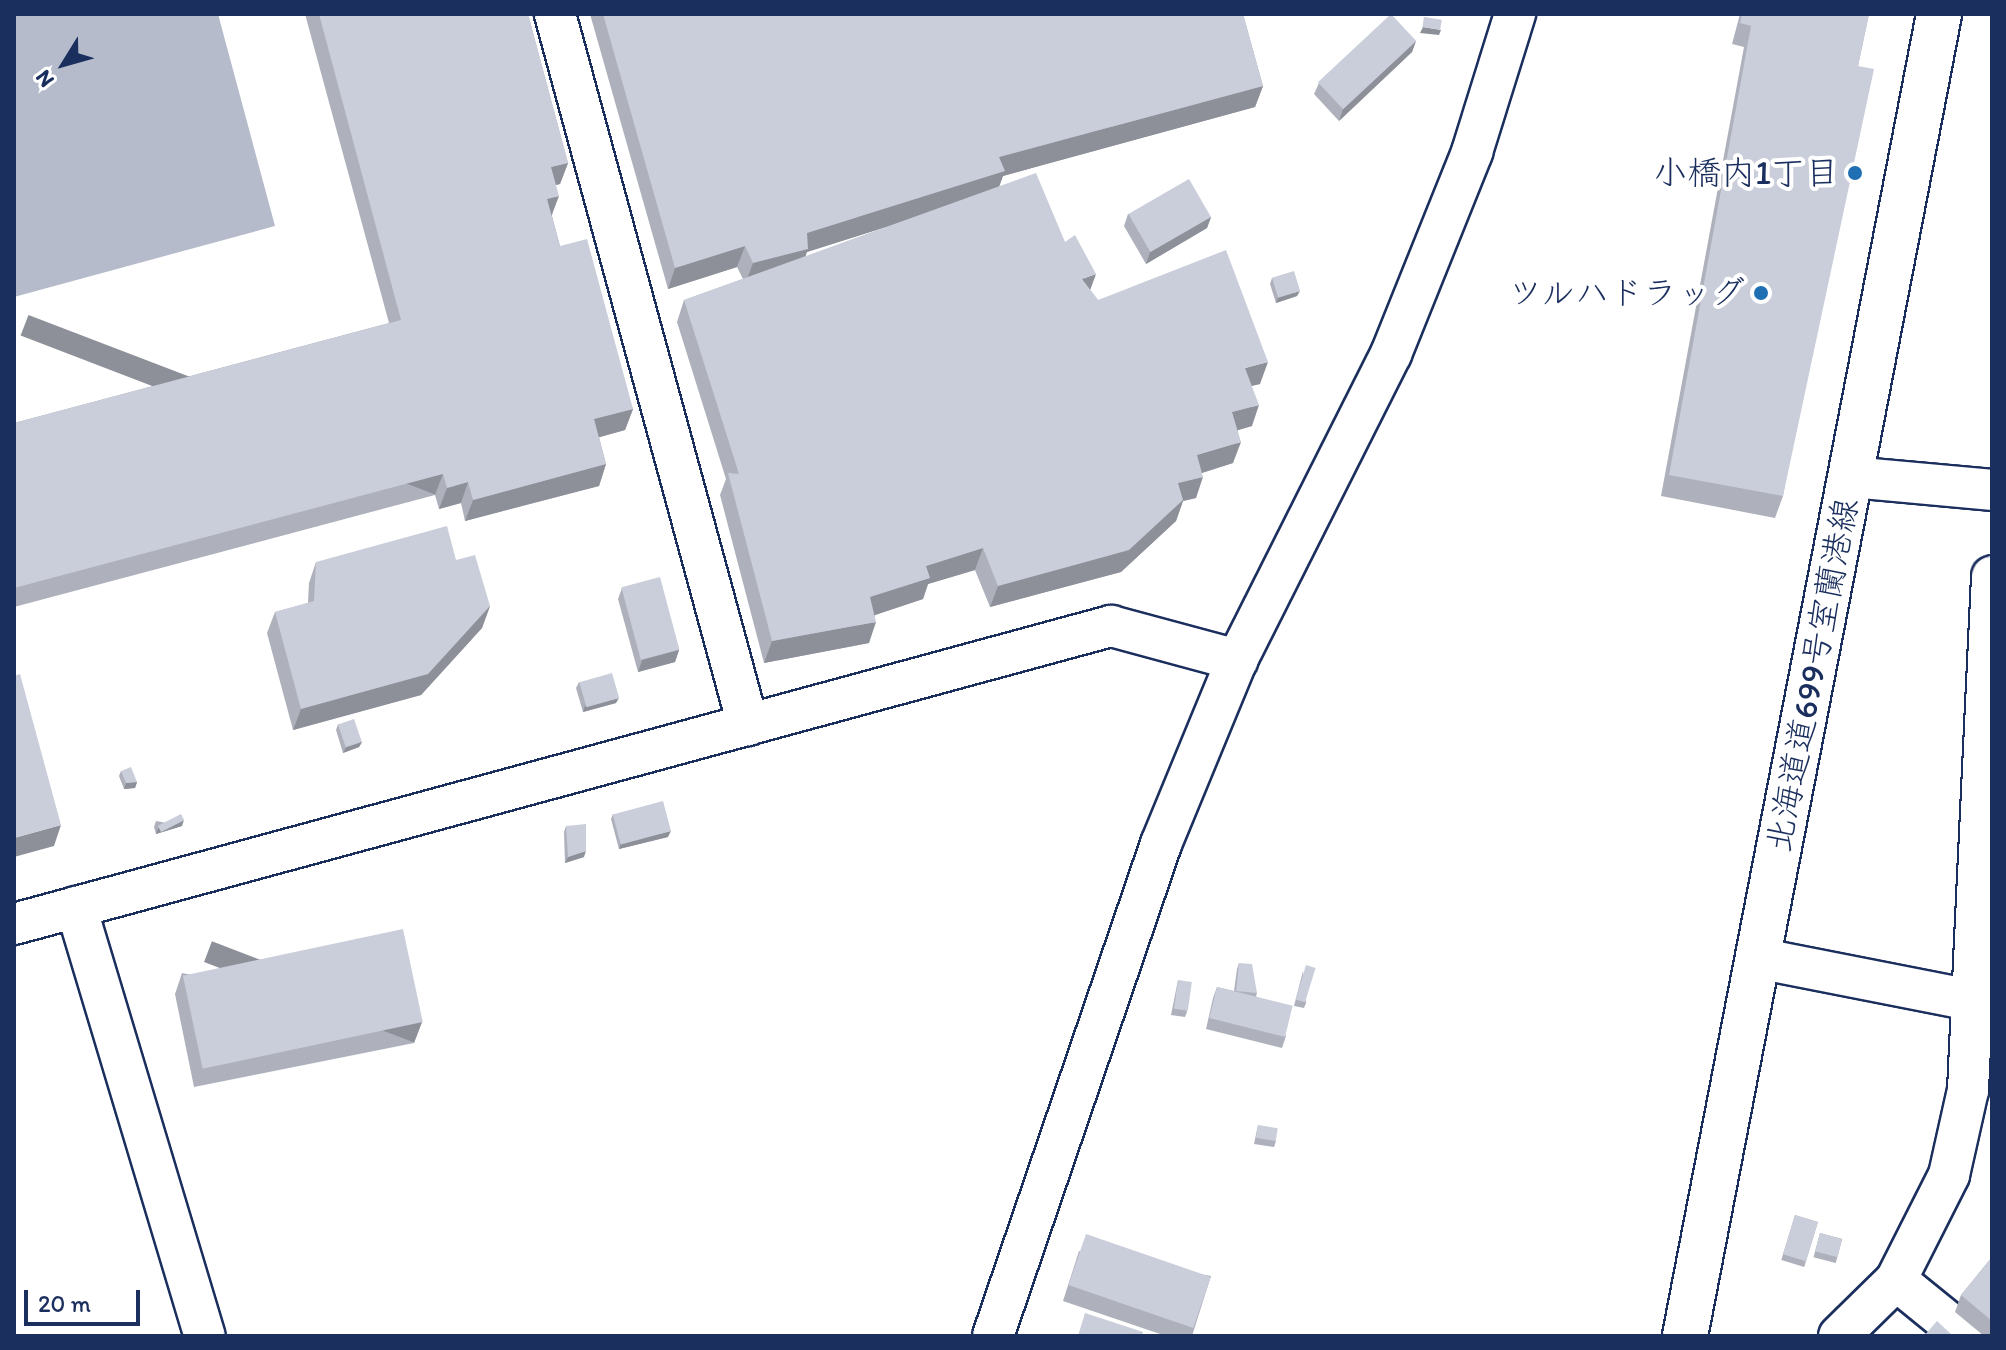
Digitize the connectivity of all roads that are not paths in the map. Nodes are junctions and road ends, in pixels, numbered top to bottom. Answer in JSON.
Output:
{"nodes":[{"id":1,"x":555,"y":14,"type":"edge"},
{"id":2,"x":1515,"y":14,"type":"edge"},
{"id":3,"x":1939,"y":14,"type":"edge"},
{"id":4,"x":1850,"y":477,"type":"junction"},
{"id":5,"x":1992,"y":490,"type":"edge"},
{"id":6,"x":1992,"y":577,"type":"edge"},
{"id":7,"x":1237,"y":660,"type":"junction"},
{"id":8,"x":748,"y":725,"type":"junction"},
{"id":9,"x":76,"y":907,"type":"junction"},
{"id":10,"x":14,"y":924,"type":"edge"},
{"id":11,"x":1757,"y":958,"type":"junction"},
{"id":12,"x":1971,"y":1000,"type":"junction"},
{"id":13,"x":1896,"y":1280,"type":"junction"},
{"id":14,"x":205,"y":1336,"type":"edge"},
{"id":15,"x":993,"y":1336,"type":"edge"},
{"id":16,"x":1685,"y":1336,"type":"edge"},
{"id":17,"x":1839,"y":1336,"type":"edge"},
{"id":18,"x":1965,"y":1336,"type":"edge"}],
"edges":[{"from":1,"to":8,"type":"street"},
{"from":2,"to":7,"type":"street"},
{"from":3,"to":4,"type":"main road","name":"北海道道699号室蘭港線"},
{"from":4,"to":5,"type":"street"},
{"from":4,"to":11,"type":"main road","name":"北海道道699号室蘭港線"},
{"from":6,"to":12,"type":"street"},
{"from":7,"to":8,"type":"street"},
{"from":7,"to":15,"type":"street"},
{"from":8,"to":9,"type":"street"},
{"from":9,"to":10,"type":"street"},
{"from":9,"to":14,"type":"street"},
{"from":11,"to":12,"type":"street"},
{"from":11,"to":16,"type":"main road","name":"北海道道699号室蘭港線"},
{"from":12,"to":13,"type":"street"},
{"from":13,"to":17,"type":"street"},
{"from":13,"to":18,"type":"street"}]}
